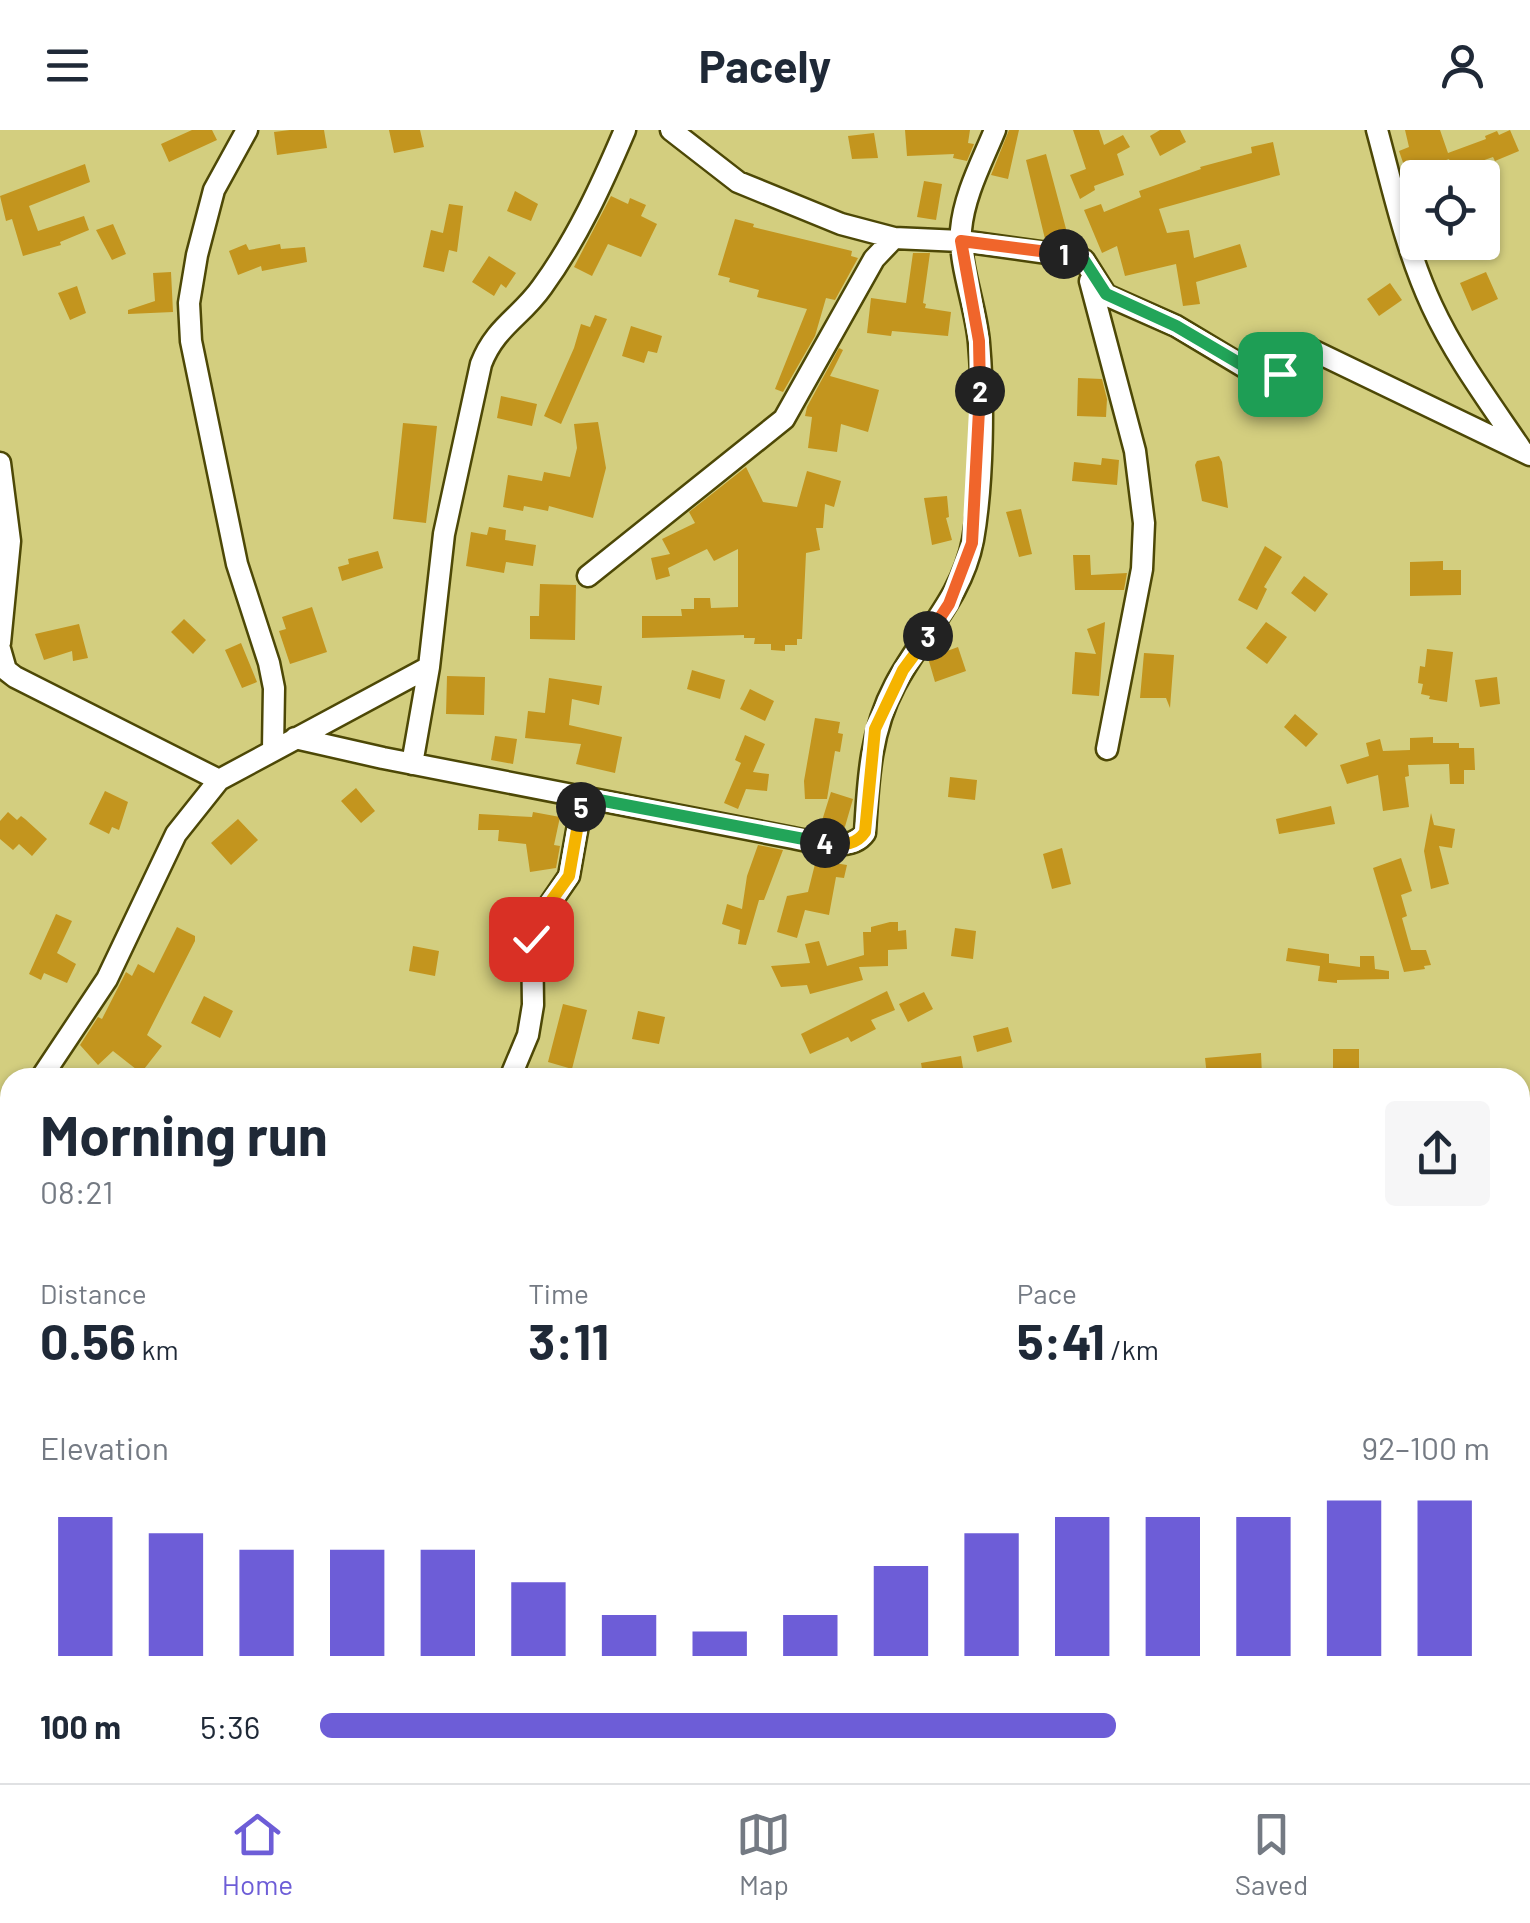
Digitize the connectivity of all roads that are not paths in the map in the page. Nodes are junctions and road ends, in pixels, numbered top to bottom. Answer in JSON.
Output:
{"nodes":[{"id":1,"x":247,"y":130,"type":"edge"},
{"id":2,"x":625,"y":130,"type":"edge"},
{"id":3,"x":670,"y":130,"type":"edge"},
{"id":4,"x":995,"y":130,"type":"edge"},
{"id":5,"x":1377,"y":130,"type":"edge"},
{"id":6,"x":894,"y":238,"type":"junction"},
{"id":7,"x":961,"y":241,"type":"junction"},
{"id":8,"x":1084,"y":260,"type":"junction"},
{"id":9,"x":1528,"y":458,"type":"edge"},
{"id":10,"x":0,"y":463,"type":"edge"},
{"id":11,"x":588,"y":576,"type":"dead end"},
{"id":12,"x":0,"y":646,"type":"edge"},
{"id":13,"x":429,"y":667,"type":"junction"},
{"id":14,"x":295,"y":738,"type":"junction"},
{"id":15,"x":274,"y":749,"type":"junction"},
{"id":16,"x":1107,"y":749,"type":"dead end"},
{"id":17,"x":412,"y":764,"type":"junction"},
{"id":18,"x":219,"y":780,"type":"junction"},
{"id":19,"x":583,"y":797,"type":"junction"},
{"id":20,"x":48,"y":1068,"type":"edge"},
{"id":21,"x":514,"y":1068,"type":"edge"}],
"edges":[{"from":1,"to":15,"type":"street"},
{"from":2,"to":13,"type":"street"},
{"from":3,"to":6,"type":"street"},
{"from":4,"to":7,"type":"street"},
{"from":5,"to":9,"type":"street"},
{"from":6,"to":7,"type":"street"},
{"from":6,"to":11,"type":"street"},
{"from":7,"to":8,"type":"street"},
{"from":7,"to":19,"type":"street"},
{"from":8,"to":9,"type":"street"},
{"from":8,"to":16,"type":"street"},
{"from":10,"to":12,"type":"street"},
{"from":12,"to":18,"type":"street"},
{"from":13,"to":14,"type":"street"},
{"from":13,"to":17,"type":"street"},
{"from":14,"to":15,"type":"street"},
{"from":14,"to":17,"type":"street"},
{"from":15,"to":18,"type":"street"},
{"from":17,"to":19,"type":"street"},
{"from":18,"to":20,"type":"street"},
{"from":19,"to":21,"type":"street"}]}
